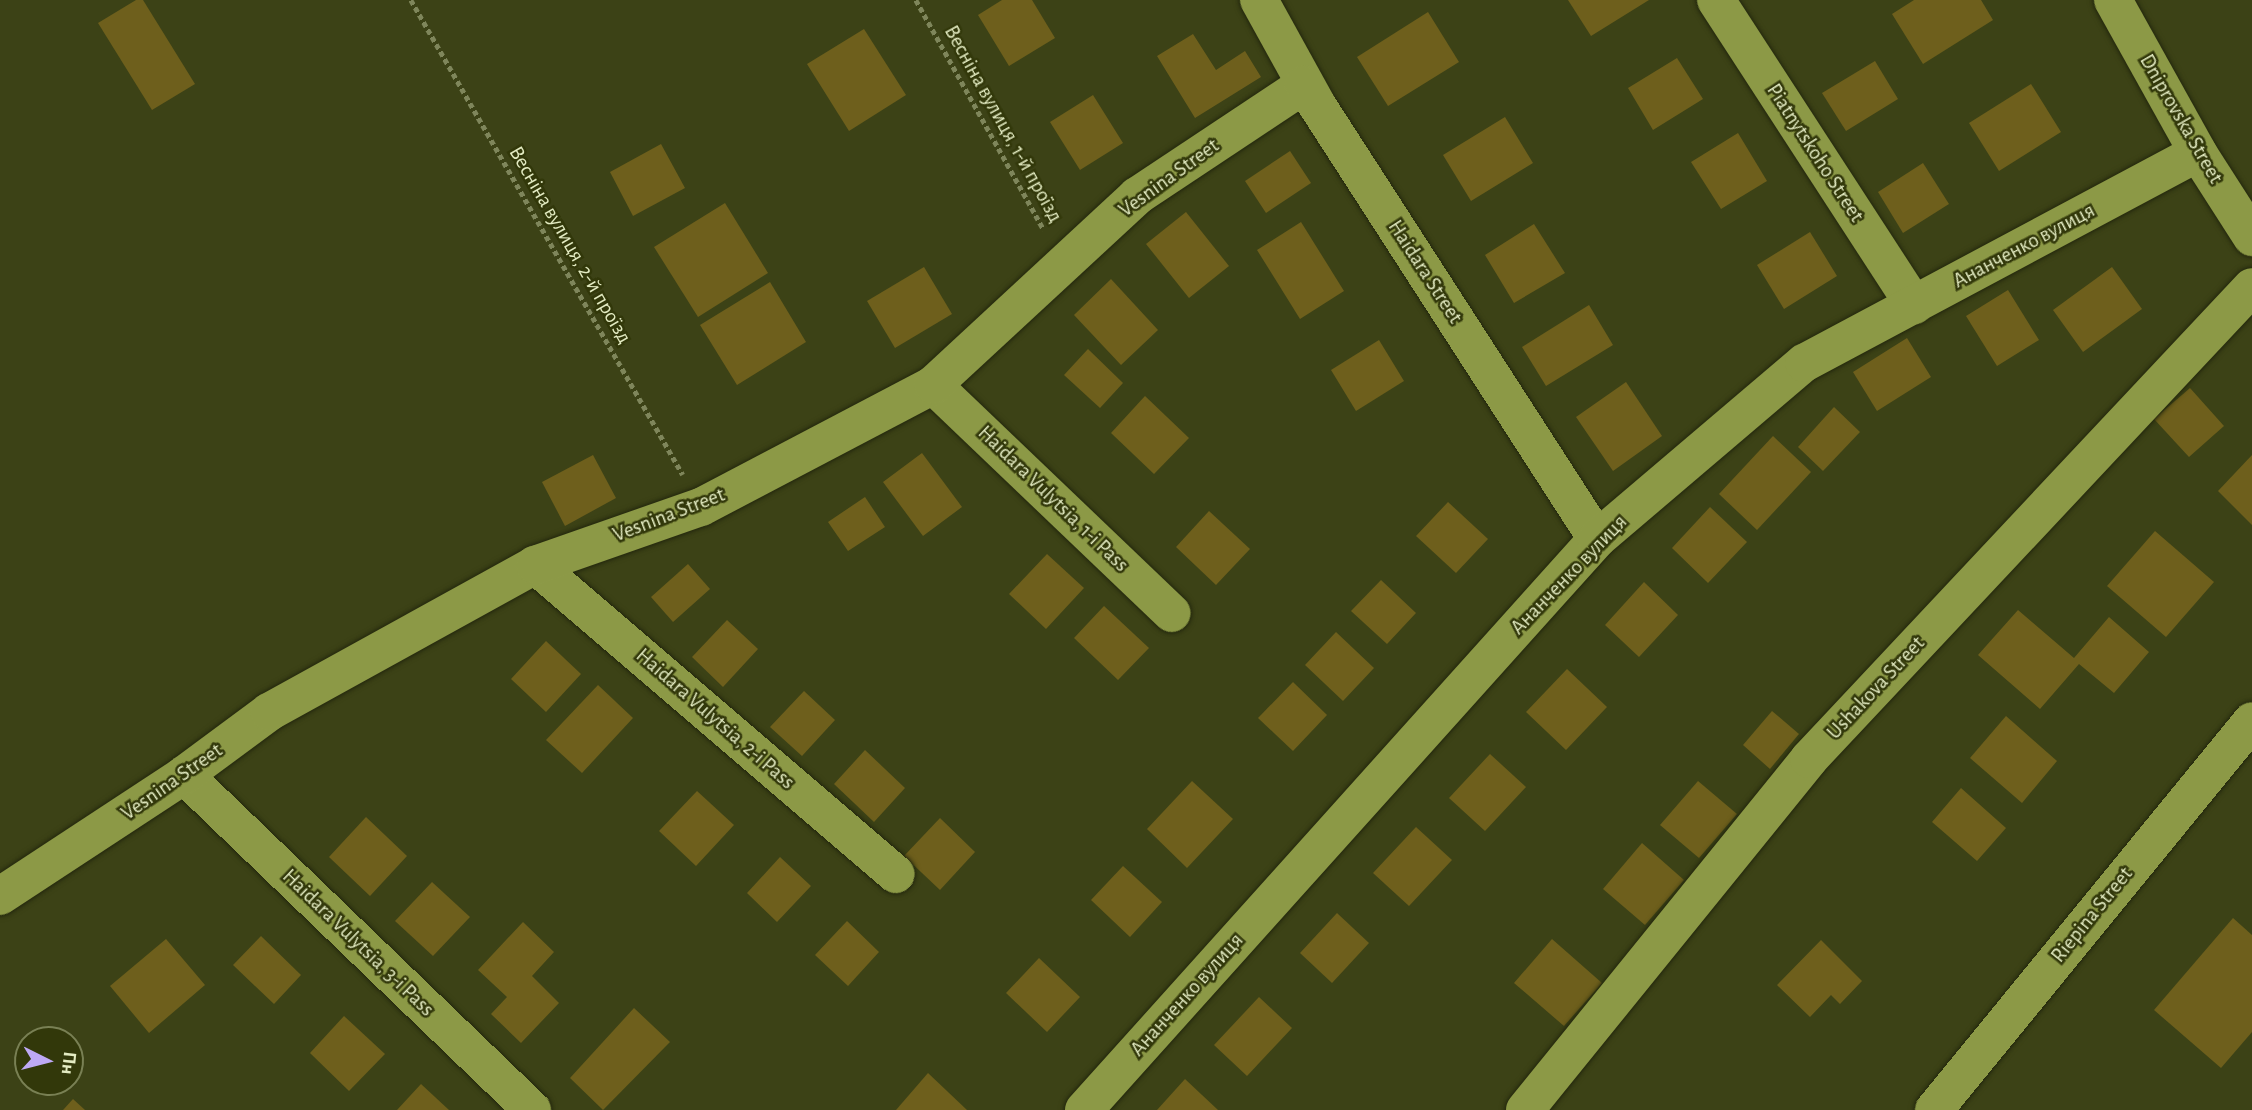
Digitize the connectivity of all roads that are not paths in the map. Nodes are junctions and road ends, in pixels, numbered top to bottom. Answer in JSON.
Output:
{"nodes":[{"id":1,"x":1259,"y":0,"type":"edge"},
{"id":2,"x":1716,"y":0,"type":"edge"},
{"id":3,"x":2113,"y":0,"type":"edge"},
{"id":4,"x":1304,"y":85,"type":"junction"},
{"id":5,"x":2198,"y":153,"type":"junction"},
{"id":6,"x":2252,"y":237,"type":"edge"},
{"id":7,"x":2252,"y":287,"type":"edge"},
{"id":8,"x":1914,"y":305,"type":"junction"},
{"id":9,"x":933,"y":384,"type":"junction"},
{"id":10,"x":1597,"y":539,"type":"junction"},
{"id":11,"x":535,"y":565,"type":"junction"},
{"id":12,"x":1172,"y":613,"type":"dead end"},
{"id":13,"x":2248,"y":733,"type":"edge"},
{"id":14,"x":184,"y":775,"type":"junction"},
{"id":15,"x":895,"y":874,"type":"dead end"},
{"id":16,"x":0,"y":896,"type":"edge"},
{"id":17,"x":532,"y":1110,"type":"edge"},
{"id":18,"x":1084,"y":1110,"type":"edge"},
{"id":19,"x":1525,"y":1110,"type":"edge"},
{"id":20,"x":1934,"y":1110,"type":"edge"}],
"edges":[{"from":1,"to":4,"type":"street","name":"Haidara Street"},
{"from":2,"to":8,"type":"street","name":"Piatnytskoho Street"},
{"from":3,"to":5,"type":"street","name":"Dniprovska Street"},
{"from":4,"to":9,"type":"street","name":"Vesnina Street"},
{"from":4,"to":10,"type":"street","name":"Haidara Street"},
{"from":5,"to":6,"type":"street","name":"Dniprovska Street"},
{"from":5,"to":8,"type":"street","name":"Ананченко вулиця"},
{"from":7,"to":19,"type":"street","name":"Ushakova Street"},
{"from":8,"to":10,"type":"street","name":"Ананченко вулиця"},
{"from":9,"to":11,"type":"street","name":"Vesnina Street"},
{"from":9,"to":12,"type":"street","name":"Haidara Vulytsia, 1-i Pass"},
{"from":10,"to":18,"type":"street","name":"Ананченко вулиця"},
{"from":11,"to":14,"type":"street","name":"Vesnina Street"},
{"from":11,"to":15,"type":"street","name":"Haidara Vulytsia, 2-i Pass"},
{"from":13,"to":20,"type":"street","name":"Riepina Street"},
{"from":14,"to":16,"type":"street","name":"Vesnina Street"},
{"from":14,"to":17,"type":"street","name":"Haidara Vulytsia, 3-i Pass"}]}
